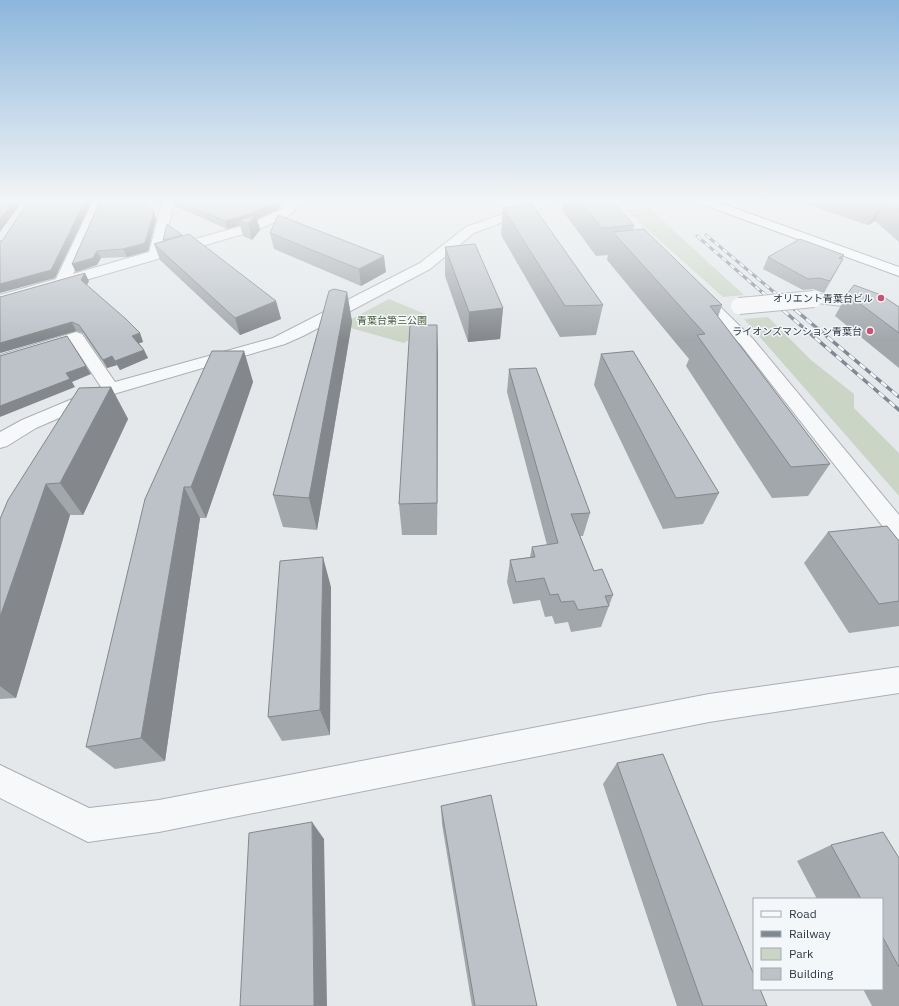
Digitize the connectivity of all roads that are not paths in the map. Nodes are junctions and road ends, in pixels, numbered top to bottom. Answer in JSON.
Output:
{"nodes":[{"id":1,"x":79,"y":246,"type":"edge"},
{"id":2,"x":158,"y":246,"type":"edge"},
{"id":3,"x":185,"y":246,"type":"edge"},
{"id":4,"x":450,"y":246,"type":"edge"},
{"id":5,"x":827,"y":246,"type":"edge"},
{"id":6,"x":849,"y":246,"type":"edge"},
{"id":7,"x":156,"y":254,"type":"junction"},
{"id":8,"x":899,"y":264,"type":"edge"},
{"id":9,"x":899,"y":272,"type":"edge"},
{"id":10,"x":62,"y":282,"type":"junction"},
{"id":11,"x":686,"y":282,"type":"edge"},
{"id":12,"x":0,"y":300,"type":"edge"},
{"id":13,"x":714,"y":308,"type":"junction"},
{"id":14,"x":899,"y":322,"type":"edge"},
{"id":15,"x":0,"y":360,"type":"edge"},
{"id":16,"x":111,"y":389,"type":"junction"},
{"id":17,"x":0,"y":441,"type":"edge"},
{"id":18,"x":899,"y":531,"type":"edge"},
{"id":19,"x":899,"y":680,"type":"edge"},
{"id":20,"x":0,"y":781,"type":"edge"}],
"edges":[{"from":1,"to":10,"type":"street"},
{"from":2,"to":7,"type":"street"},
{"from":3,"to":7,"type":"street"},
{"from":4,"to":16,"type":"street"},
{"from":5,"to":9,"type":"highway"},
{"from":6,"to":8,"type":"highway"},
{"from":7,"to":10,"type":"street"},
{"from":10,"to":12,"type":"street"},
{"from":11,"to":13,"type":"street"},
{"from":13,"to":14,"type":"street","bridge":true},
{"from":13,"to":18,"type":"street"},
{"from":15,"to":16,"type":"street"},
{"from":16,"to":17,"type":"street"},
{"from":19,"to":20,"type":"street"}]}
